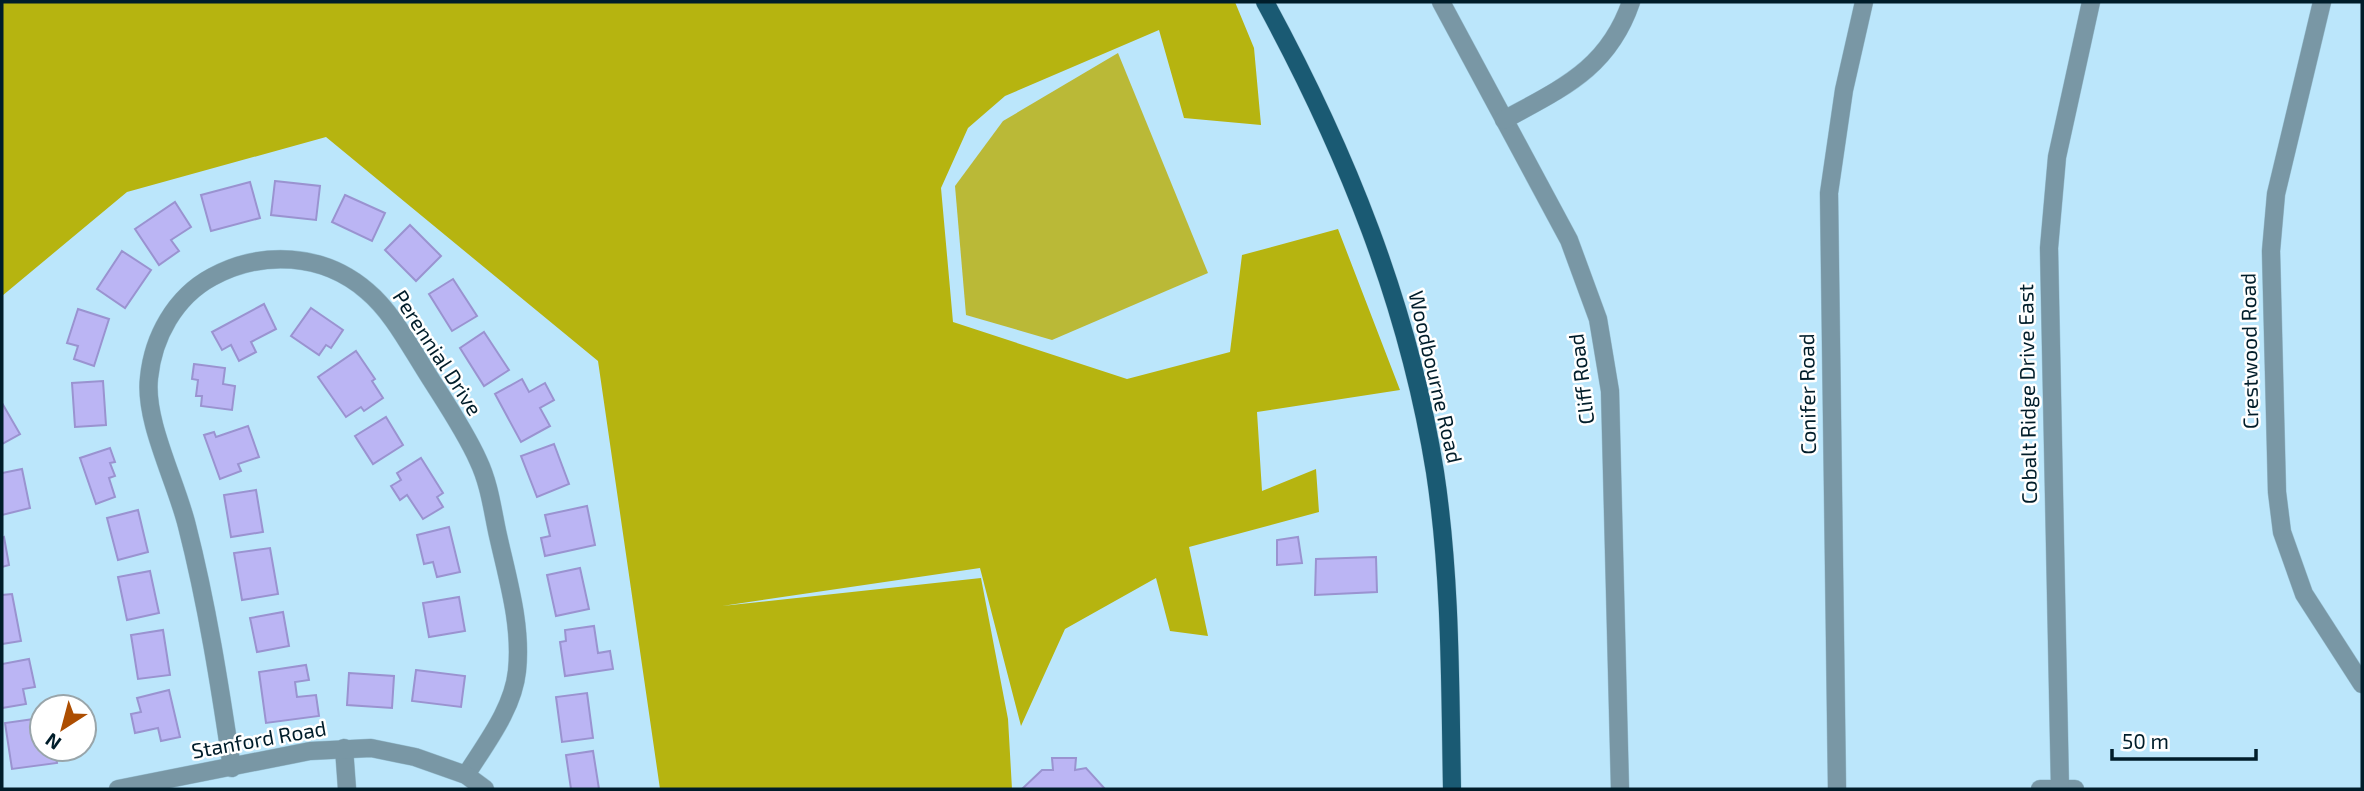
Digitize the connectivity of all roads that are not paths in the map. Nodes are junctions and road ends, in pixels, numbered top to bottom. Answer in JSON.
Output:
{"nodes":[{"id":1,"x":1265,"y":2,"type":"edge"},
{"id":2,"x":1441,"y":2,"type":"edge"},
{"id":3,"x":1631,"y":2,"type":"edge"},
{"id":4,"x":1864,"y":2,"type":"edge"},
{"id":5,"x":2091,"y":2,"type":"edge"},
{"id":6,"x":2322,"y":2,"type":"edge"},
{"id":7,"x":1504,"y":120,"type":"junction"},
{"id":8,"x":2362,"y":684,"type":"edge"},
{"id":9,"x":344,"y":748,"type":"junction"},
{"id":10,"x":232,"y":768,"type":"junction"},
{"id":11,"x":466,"y":775,"type":"junction"},
{"id":12,"x":118,"y":789,"type":"edge"},
{"id":13,"x":347,"y":789,"type":"edge"},
{"id":14,"x":485,"y":789,"type":"edge"},
{"id":15,"x":1452,"y":789,"type":"edge"},
{"id":16,"x":1620,"y":789,"type":"edge"},
{"id":17,"x":1837,"y":789,"type":"edge"},
{"id":18,"x":2040,"y":789,"type":"edge"},
{"id":19,"x":2060,"y":789,"type":"edge"},
{"id":20,"x":2075,"y":789,"type":"edge"}],
"edges":[{"from":1,"to":15,"type":"main road","name":"Woodbourne Road"},
{"from":2,"to":7,"type":"street","name":"Cliff Road"},
{"from":3,"to":7,"type":"street"},
{"from":4,"to":17,"type":"street","name":"Conifer Road"},
{"from":5,"to":19,"type":"street","name":"Cobalt Ridge Drive East"},
{"from":6,"to":8,"type":"street","name":"Crestwood Road"},
{"from":7,"to":16,"type":"street","name":"Cliff Road"},
{"from":9,"to":10,"type":"street","name":"Stanford Road"},
{"from":9,"to":11,"type":"street","name":"Stanford Road"},
{"from":9,"to":13,"type":"street"},
{"from":10,"to":11,"type":"street","name":"Perennial Drive"},
{"from":10,"to":12,"type":"street","name":"Stanford Road"},
{"from":11,"to":14,"type":"street","name":"Stanford Road"},
{"from":18,"to":19,"type":"street"},
{"from":19,"to":20,"type":"street"}]}
